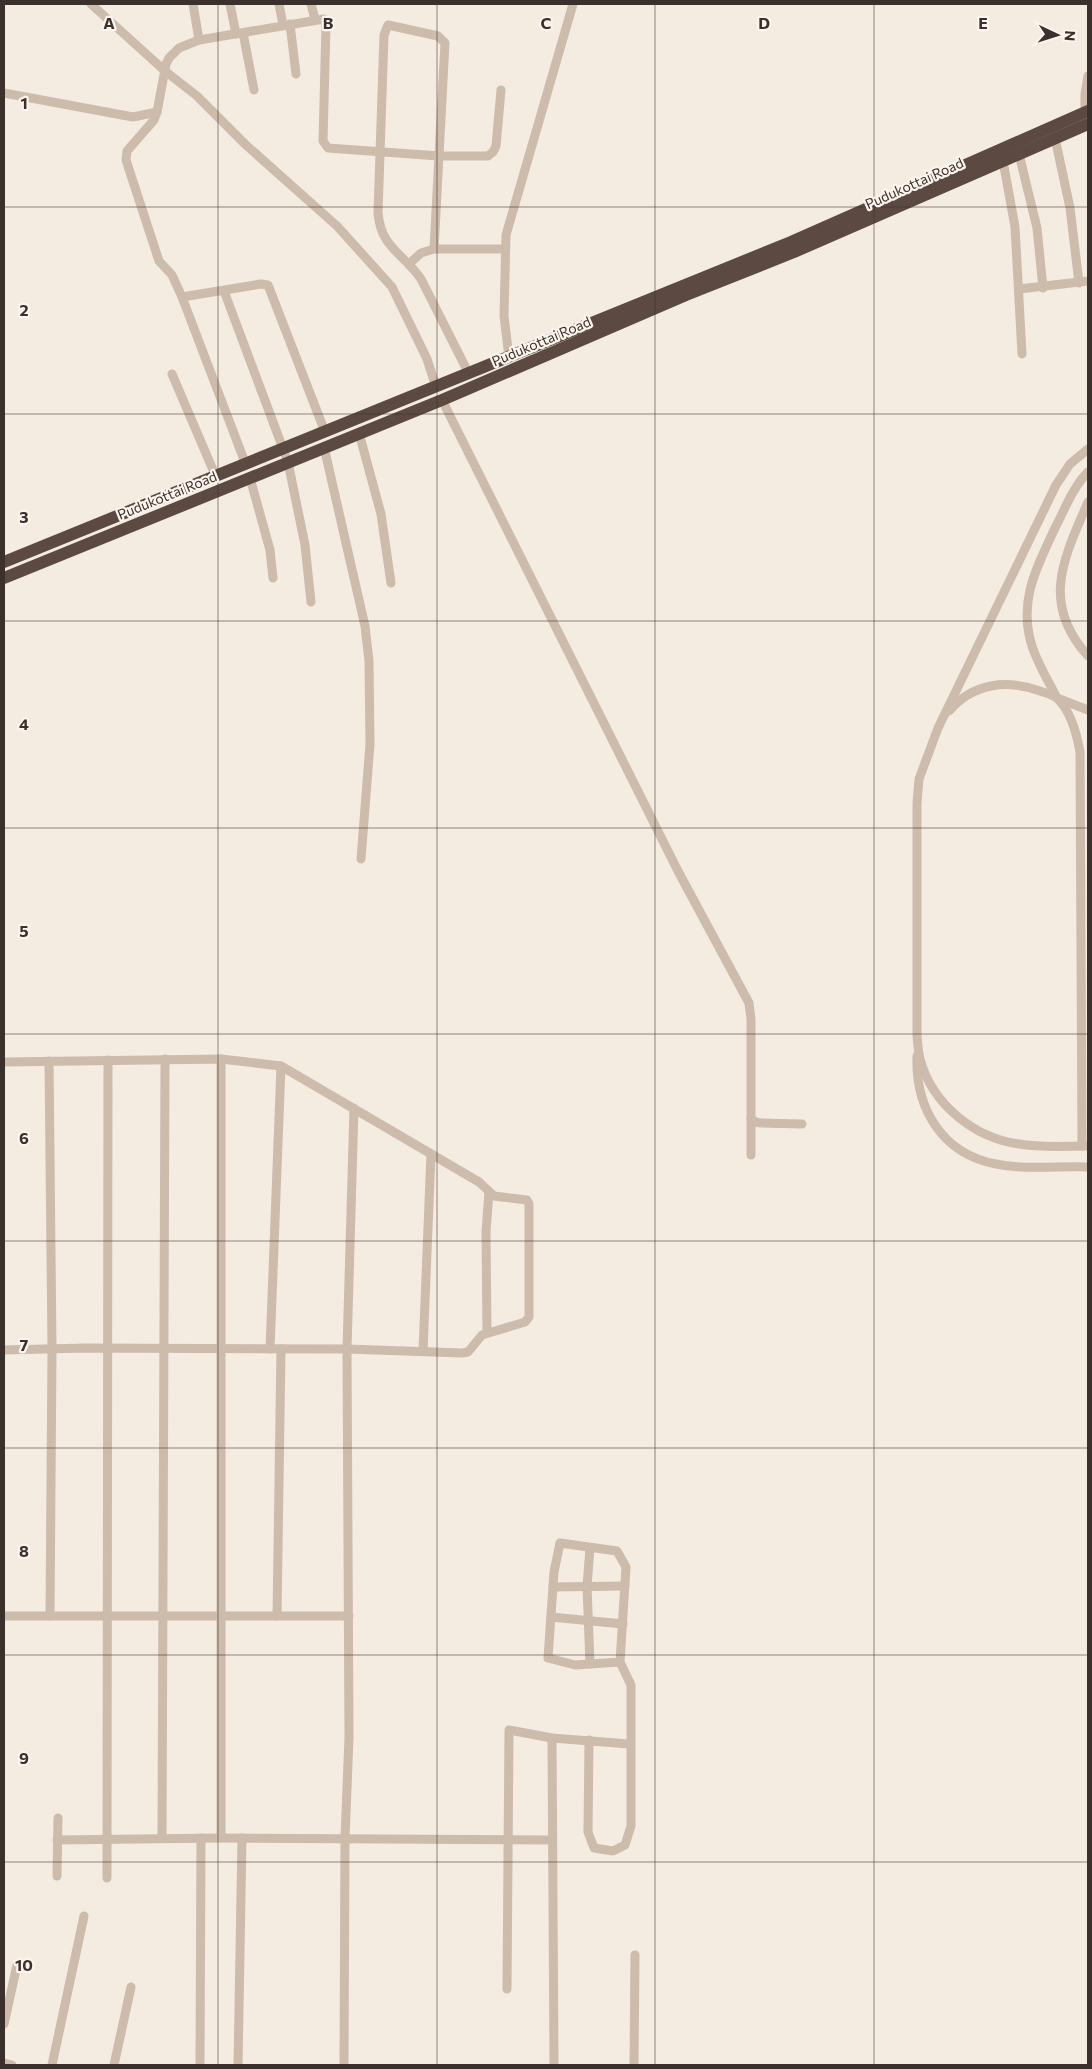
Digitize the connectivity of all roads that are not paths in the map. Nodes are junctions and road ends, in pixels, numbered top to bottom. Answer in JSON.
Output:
{"nodes":[{"id":1,"x":91,"y":4,"type":"edge"},
{"id":2,"x":193,"y":4,"type":"edge"},
{"id":3,"x":230,"y":4,"type":"edge"},
{"id":4,"x":279,"y":4,"type":"edge"},
{"id":5,"x":310,"y":4,"type":"edge"},
{"id":6,"x":573,"y":4,"type":"edge"},
{"id":7,"x":315,"y":20,"type":"junction"},
{"id":8,"x":287,"y":25,"type":"junction"},
{"id":9,"x":240,"y":33,"type":"junction"},
{"id":10,"x":199,"y":40,"type":"junction"},
{"id":11,"x":165,"y":70,"type":"junction"},
{"id":12,"x":296,"y":74,"type":"dead end"},
{"id":13,"x":1088,"y":76,"type":"edge"},
{"id":14,"x":254,"y":90,"type":"dead end"},
{"id":15,"x":501,"y":90,"type":"dead end"},
{"id":16,"x":4,"y":94,"type":"edge"},
{"id":17,"x":157,"y":112,"type":"junction"},
{"id":18,"x":1087,"y":116,"type":"edge"},
{"id":19,"x":1055,"y":138,"type":"junction"},
{"id":20,"x":380,"y":151,"type":"junction"},
{"id":21,"x":1018,"y":154,"type":"junction"},
{"id":22,"x":439,"y":156,"type":"junction"},
{"id":23,"x":1003,"y":161,"type":"junction"},
{"id":24,"x":434,"y":249,"type":"junction"},
{"id":25,"x":504,"y":249,"type":"junction"},
{"id":26,"x":409,"y":264,"type":"junction"},
{"id":27,"x":1084,"y":282,"type":"edge"},
{"id":28,"x":1043,"y":288,"type":"junction"},
{"id":29,"x":1019,"y":290,"type":"junction"},
{"id":30,"x":224,"y":291,"type":"junction"},
{"id":31,"x":182,"y":296,"type":"junction"},
{"id":32,"x":1022,"y":354,"type":"dead end"},
{"id":33,"x":509,"y":357,"type":"junction"},
{"id":34,"x":172,"y":374,"type":"dead end"},
{"id":35,"x":469,"y":374,"type":"junction"},
{"id":36,"x":436,"y":388,"type":"junction"},
{"id":37,"x":442,"y":400,"type":"junction"},
{"id":38,"x":325,"y":432,"type":"junction"},
{"id":39,"x":359,"y":433,"type":"junction"},
{"id":40,"x":324,"y":447,"type":"junction"},
{"id":41,"x":1088,"y":449,"type":"edge"},
{"id":42,"x":286,"y":455,"type":"junction"},
{"id":43,"x":246,"y":465,"type":"junction"},
{"id":44,"x":1088,"y":472,"type":"edge"},
{"id":45,"x":216,"y":478,"type":"junction"},
{"id":46,"x":250,"y":478,"type":"junction"},
{"id":47,"x":1088,"y":502,"type":"edge"},
{"id":48,"x":102,"y":522,"type":"junction"},
{"id":49,"x":108,"y":535,"type":"junction"},
{"id":50,"x":4,"y":562,"type":"edge"},
{"id":51,"x":4,"y":578,"type":"edge"},
{"id":52,"x":273,"y":578,"type":"dead end"},
{"id":53,"x":391,"y":583,"type":"dead end"},
{"id":54,"x":311,"y":602,"type":"dead end"},
{"id":55,"x":1088,"y":656,"type":"edge"},
{"id":56,"x":1057,"y":698,"type":"junction"},
{"id":57,"x":1088,"y":710,"type":"edge"},
{"id":58,"x":938,"y":728,"type":"junction"},
{"id":59,"x":361,"y":859,"type":"dead end"},
{"id":60,"x":917,"y":1036,"type":"junction"},
{"id":61,"x":221,"y":1059,"type":"junction"},
{"id":62,"x":108,"y":1060,"type":"junction"},
{"id":63,"x":165,"y":1060,"type":"junction"},
{"id":64,"x":49,"y":1061,"type":"junction"},
{"id":65,"x":4,"y":1062,"type":"edge"},
{"id":66,"x":281,"y":1066,"type":"junction"},
{"id":67,"x":354,"y":1108,"type":"junction"},
{"id":68,"x":751,"y":1118,"type":"junction"},
{"id":69,"x":802,"y":1124,"type":"dead end"},
{"id":70,"x":1085,"y":1146,"type":"edge"},
{"id":71,"x":431,"y":1154,"type":"junction"},
{"id":72,"x":751,"y":1154,"type":"dead end"},
{"id":73,"x":1088,"y":1166,"type":"edge"},
{"id":74,"x":489,"y":1192,"type":"junction"},
{"id":75,"x":487,"y":1332,"type":"junction"},
{"id":76,"x":107,"y":1348,"type":"junction"},
{"id":77,"x":164,"y":1348,"type":"junction"},
{"id":78,"x":221,"y":1348,"type":"junction"},
{"id":79,"x":52,"y":1349,"type":"junction"},
{"id":80,"x":270,"y":1349,"type":"junction"},
{"id":81,"x":281,"y":1349,"type":"junction"},
{"id":82,"x":347,"y":1349,"type":"junction"},
{"id":83,"x":4,"y":1350,"type":"edge"},
{"id":84,"x":423,"y":1350,"type":"junction"},
{"id":85,"x":590,"y":1548,"type":"junction"},
{"id":86,"x":586,"y":1586,"type":"junction"},
{"id":87,"x":625,"y":1586,"type":"junction"},
{"id":88,"x":553,"y":1587,"type":"junction"},
{"id":89,"x":4,"y":1616,"type":"edge"},
{"id":90,"x":50,"y":1616,"type":"junction"},
{"id":91,"x":107,"y":1616,"type":"junction"},
{"id":92,"x":163,"y":1616,"type":"junction"},
{"id":93,"x":221,"y":1616,"type":"junction"},
{"id":94,"x":277,"y":1616,"type":"junction"},
{"id":95,"x":349,"y":1616,"type":"junction"},
{"id":96,"x":550,"y":1618,"type":"junction"},
{"id":97,"x":587,"y":1621,"type":"junction"},
{"id":98,"x":623,"y":1624,"type":"junction"},
{"id":99,"x":620,"y":1662,"type":"junction"},
{"id":100,"x":590,"y":1664,"type":"junction"},
{"id":101,"x":552,"y":1738,"type":"junction"},
{"id":102,"x":589,"y":1740,"type":"junction"},
{"id":103,"x":630,"y":1744,"type":"junction"},
{"id":104,"x":58,"y":1818,"type":"dead end"},
{"id":105,"x":107,"y":1838,"type":"junction"},
{"id":106,"x":162,"y":1838,"type":"junction"},
{"id":107,"x":201,"y":1838,"type":"junction"},
{"id":108,"x":221,"y":1838,"type":"junction"},
{"id":109,"x":242,"y":1838,"type":"junction"},
{"id":110,"x":346,"y":1838,"type":"junction"},
{"id":111,"x":57,"y":1840,"type":"junction"},
{"id":112,"x":507,"y":1840,"type":"junction"},
{"id":113,"x":552,"y":1840,"type":"junction"},
{"id":114,"x":57,"y":1876,"type":"dead end"},
{"id":115,"x":107,"y":1878,"type":"dead end"},
{"id":116,"x":84,"y":1916,"type":"dead end"},
{"id":117,"x":635,"y":1955,"type":"dead end"},
{"id":118,"x":17,"y":1965,"type":"dead end"},
{"id":119,"x":130,"y":1987,"type":"dead end"},
{"id":120,"x":507,"y":1989,"type":"dead end"},
{"id":121,"x":4,"y":2024,"type":"edge"},
{"id":122,"x":4,"y":2063,"type":"edge"},
{"id":123,"x":12,"y":2065,"type":"edge"},
{"id":124,"x":52,"y":2065,"type":"edge"},
{"id":125,"x":114,"y":2065,"type":"edge"},
{"id":126,"x":200,"y":2065,"type":"edge"},
{"id":127,"x":238,"y":2065,"type":"edge"},
{"id":128,"x":344,"y":2065,"type":"edge"},
{"id":129,"x":554,"y":2065,"type":"edge"},
{"id":130,"x":634,"y":2065,"type":"edge"}],
"edges":[{"from":1,"to":11,"type":"street"},
{"from":2,"to":10,"type":"street"},
{"from":3,"to":9,"type":"street"},
{"from":4,"to":8,"type":"street"},
{"from":5,"to":7,"type":"street"},
{"from":6,"to":25,"type":"street"},
{"from":7,"to":8,"type":"street"},
{"from":7,"to":20,"type":"street"},
{"from":8,"to":9,"type":"street"},
{"from":8,"to":12,"type":"street"},
{"from":9,"to":10,"type":"street"},
{"from":9,"to":14,"type":"street"},
{"from":10,"to":11,"type":"street"},
{"from":11,"to":17,"type":"street"},
{"from":11,"to":36,"type":"street"},
{"from":13,"to":18,"type":"street"},
{"from":15,"to":22,"type":"street"},
{"from":16,"to":17,"type":"street"},
{"from":17,"to":31,"type":"street"},
{"from":18,"to":19,"type":"highway","name":"Pudukottai Road"},
{"from":18,"to":33,"type":"highway","name":"Pudukottai Road"},
{"from":19,"to":21,"type":"highway","name":"Pudukottai Road"},
{"from":19,"to":27,"type":"street"},
{"from":20,"to":22,"type":"street"},
{"from":20,"to":22,"type":"street"},
{"from":20,"to":26,"type":"street"},
{"from":21,"to":23,"type":"highway","name":"Pudukottai Road"},
{"from":21,"to":28,"type":"street"},
{"from":22,"to":24,"type":"street"},
{"from":23,"to":29,"type":"street"},
{"from":23,"to":37,"type":"highway","name":"Pudukottai Road"},
{"from":24,"to":25,"type":"street"},
{"from":24,"to":26,"type":"street"},
{"from":25,"to":33,"type":"street"},
{"from":26,"to":35,"type":"street"},
{"from":27,"to":28,"type":"street"},
{"from":28,"to":29,"type":"street"},
{"from":29,"to":32,"type":"street"},
{"from":30,"to":31,"type":"street"},
{"from":30,"to":38,"type":"street"},
{"from":30,"to":42,"type":"street"},
{"from":31,"to":43,"type":"street"},
{"from":33,"to":35,"type":"highway","name":"Pudukottai Road"},
{"from":34,"to":45,"type":"street"},
{"from":35,"to":36,"type":"highway","name":"Pudukottai Road"},
{"from":36,"to":38,"type":"highway","name":"Pudukottai Road"},
{"from":37,"to":39,"type":"highway","name":"Pudukottai Road"},
{"from":37,"to":68,"type":"street"},
{"from":38,"to":42,"type":"highway","name":"Pudukottai Road"},
{"from":39,"to":40,"type":"highway","name":"Pudukottai Road"},
{"from":39,"to":53,"type":"street"},
{"from":40,"to":42,"type":"highway","name":"Pudukottai Road"},
{"from":40,"to":59,"type":"street"},
{"from":41,"to":58,"type":"street"},
{"from":42,"to":43,"type":"highway","name":"Pudukottai Road"},
{"from":42,"to":46,"type":"highway","name":"Pudukottai Road"},
{"from":42,"to":54,"type":"street"},
{"from":43,"to":45,"type":"highway","name":"Pudukottai Road"},
{"from":44,"to":56,"type":"street"},
{"from":45,"to":48,"type":"highway","name":"Pudukottai Road"},
{"from":46,"to":49,"type":"highway","name":"Pudukottai Road"},
{"from":46,"to":52,"type":"street"},
{"from":47,"to":55,"type":"street"},
{"from":48,"to":49,"type":"highway"},
{"from":48,"to":50,"type":"highway","name":"Pudukottai Road"},
{"from":49,"to":51,"type":"highway","name":"Pudukottai Road"},
{"from":56,"to":57,"type":"street"},
{"from":56,"to":58,"type":"street"},
{"from":56,"to":70,"type":"street"},
{"from":58,"to":60,"type":"street"},
{"from":60,"to":70,"type":"street"},
{"from":60,"to":73,"type":"street"},
{"from":61,"to":63,"type":"street"},
{"from":61,"to":66,"type":"street"},
{"from":61,"to":78,"type":"street"},
{"from":62,"to":63,"type":"street"},
{"from":62,"to":64,"type":"street"},
{"from":62,"to":76,"type":"street"},
{"from":63,"to":77,"type":"street"},
{"from":64,"to":65,"type":"street"},
{"from":64,"to":79,"type":"street"},
{"from":66,"to":67,"type":"street"},
{"from":66,"to":80,"type":"street"},
{"from":67,"to":71,"type":"street"},
{"from":67,"to":82,"type":"street"},
{"from":68,"to":69,"type":"street"},
{"from":68,"to":72,"type":"street"},
{"from":71,"to":74,"type":"street"},
{"from":71,"to":84,"type":"street"},
{"from":74,"to":75,"type":"street"},
{"from":74,"to":75,"type":"street"},
{"from":75,"to":84,"type":"street"},
{"from":76,"to":77,"type":"street"},
{"from":76,"to":79,"type":"street"},
{"from":76,"to":91,"type":"street"},
{"from":77,"to":78,"type":"street"},
{"from":77,"to":92,"type":"street"},
{"from":78,"to":80,"type":"street"},
{"from":78,"to":93,"type":"street"},
{"from":79,"to":83,"type":"street"},
{"from":79,"to":90,"type":"street"},
{"from":80,"to":81,"type":"street"},
{"from":81,"to":82,"type":"street"},
{"from":81,"to":94,"type":"street"},
{"from":82,"to":84,"type":"street"},
{"from":82,"to":95,"type":"street"},
{"from":85,"to":86,"type":"street"},
{"from":85,"to":87,"type":"street"},
{"from":85,"to":88,"type":"street"},
{"from":86,"to":87,"type":"street"},
{"from":86,"to":88,"type":"street"},
{"from":86,"to":97,"type":"street"},
{"from":87,"to":98,"type":"street"},
{"from":88,"to":96,"type":"street"},
{"from":89,"to":90,"type":"street"},
{"from":90,"to":91,"type":"street"},
{"from":91,"to":92,"type":"street"},
{"from":91,"to":105,"type":"street"},
{"from":92,"to":93,"type":"street"},
{"from":92,"to":106,"type":"street"},
{"from":93,"to":94,"type":"street"},
{"from":93,"to":108,"type":"street"},
{"from":94,"to":95,"type":"street"},
{"from":95,"to":110,"type":"street"},
{"from":96,"to":97,"type":"street"},
{"from":96,"to":100,"type":"street"},
{"from":97,"to":98,"type":"street"},
{"from":97,"to":100,"type":"street"},
{"from":98,"to":99,"type":"street"},
{"from":99,"to":100,"type":"street"},
{"from":99,"to":103,"type":"street"},
{"from":101,"to":102,"type":"street"},
{"from":101,"to":112,"type":"street"},
{"from":101,"to":113,"type":"street"},
{"from":102,"to":103,"type":"street"},
{"from":102,"to":103,"type":"street"},
{"from":104,"to":111,"type":"street"},
{"from":105,"to":106,"type":"street"},
{"from":105,"to":111,"type":"street"},
{"from":105,"to":115,"type":"street"},
{"from":106,"to":107,"type":"street"},
{"from":107,"to":108,"type":"street"},
{"from":107,"to":126,"type":"street"},
{"from":108,"to":109,"type":"street"},
{"from":109,"to":110,"type":"street"},
{"from":109,"to":127,"type":"street"},
{"from":110,"to":112,"type":"street"},
{"from":110,"to":128,"type":"street"},
{"from":111,"to":114,"type":"street"},
{"from":112,"to":113,"type":"street"},
{"from":112,"to":120,"type":"street"},
{"from":113,"to":129,"type":"street"},
{"from":116,"to":124,"type":"street"},
{"from":117,"to":130,"type":"street"},
{"from":118,"to":121,"type":"street"},
{"from":119,"to":125,"type":"street"},
{"from":122,"to":123,"type":"street"}]}
